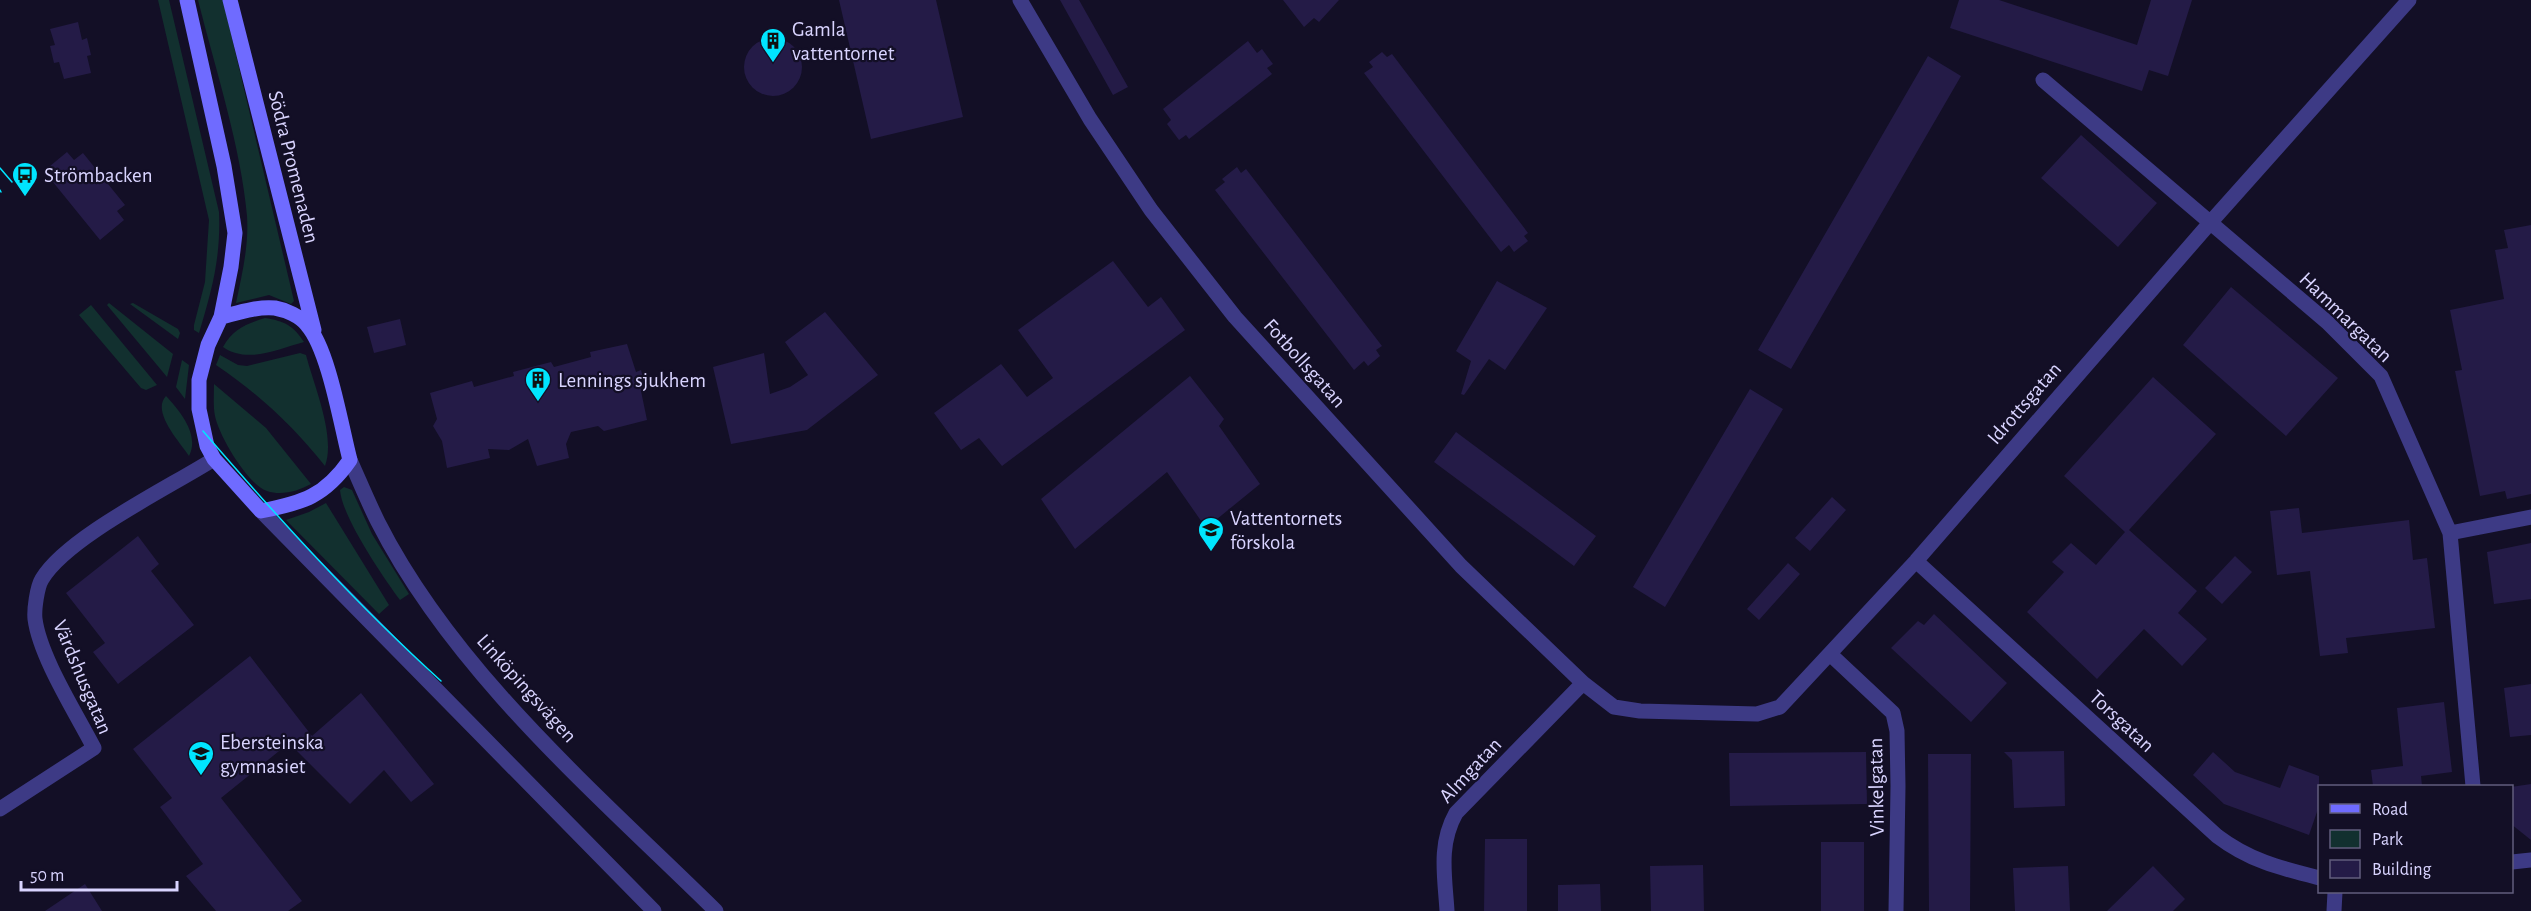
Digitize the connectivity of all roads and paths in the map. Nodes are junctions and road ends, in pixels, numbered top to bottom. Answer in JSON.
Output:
{"nodes":[{"id":1,"x":187,"y":0,"type":"edge"},
{"id":2,"x":230,"y":0,"type":"edge"},
{"id":3,"x":1020,"y":0,"type":"edge"},
{"id":4,"x":2409,"y":0,"type":"edge"},
{"id":5,"x":2043,"y":80,"type":"dead end"},
{"id":6,"x":2209,"y":224,"type":"junction"},
{"id":7,"x":221,"y":317,"type":"junction"},
{"id":8,"x":318,"y":345,"type":"junction"},
{"id":9,"x":214,"y":459,"type":"junction"},
{"id":10,"x":350,"y":460,"type":"junction"},
{"id":11,"x":261,"y":511,"type":"junction"},
{"id":12,"x":2531,"y":517,"type":"edge"},
{"id":13,"x":2450,"y":533,"type":"junction"},
{"id":14,"x":1916,"y":561,"type":"junction"},
{"id":15,"x":1830,"y":654,"type":"junction"},
{"id":16,"x":1583,"y":683,"type":"junction"},
{"id":17,"x":1614,"y":707,"type":"joint"},
{"id":18,"x":2474,"y":785,"type":"edge"},
{"id":19,"x":0,"y":809,"type":"edge"},
{"id":20,"x":2531,"y":860,"type":"edge"},
{"id":21,"x":2513,"y":862,"type":"edge"},
{"id":22,"x":2318,"y":878,"type":"edge"},
{"id":23,"x":2335,"y":893,"type":"edge"},
{"id":24,"x":654,"y":911,"type":"edge"},
{"id":25,"x":716,"y":911,"type":"edge"},
{"id":26,"x":1447,"y":911,"type":"edge"},
{"id":27,"x":1896,"y":911,"type":"edge"},
{"id":28,"x":2334,"y":911,"type":"edge"}],
"edges":[{"from":1,"to":7,"type":"main road"},
{"from":2,"to":8,"type":"main road","name":"Södra Promenaden"},
{"from":3,"to":16,"type":"street","name":"Fotbollsgatan"},
{"from":4,"to":6,"type":"street","name":"Idrottsgatan"},
{"from":5,"to":6,"type":"street","name":"Hammargatan"},
{"from":6,"to":13,"type":"street","name":"Hammargatan"},
{"from":6,"to":14,"type":"street","name":"Idrottsgatan"},
{"from":7,"to":8,"type":"main road"},
{"from":7,"to":9,"type":"main road"},
{"from":8,"to":10,"type":"main road"},
{"from":9,"to":11,"type":"main road"},
{"from":9,"to":19,"type":"street","name":"Värdshusgatan"},
{"from":10,"to":11,"type":"main road"},
{"from":10,"to":25,"type":"street","name":"Linköpingsvägen"},
{"from":11,"to":24,"type":"street"},
{"from":12,"to":13,"type":"street"},
{"from":13,"to":18,"type":"street","name":"Hammargatan"},
{"from":14,"to":15,"type":"street","name":"Idrottsgatan"},
{"from":14,"to":22,"type":"street","name":"Torsgatan"},
{"from":15,"to":17,"type":"street","name":"Idrottsgatan"},
{"from":15,"to":27,"type":"street","name":"Vinkelgatan"},
{"from":16,"to":17,"type":"street","name":"Fotbollsgatan"},
{"from":16,"to":26,"type":"street","name":"Almgatan"},
{"from":20,"to":21,"type":"street"},
{"from":23,"to":28,"type":"street"}]}
